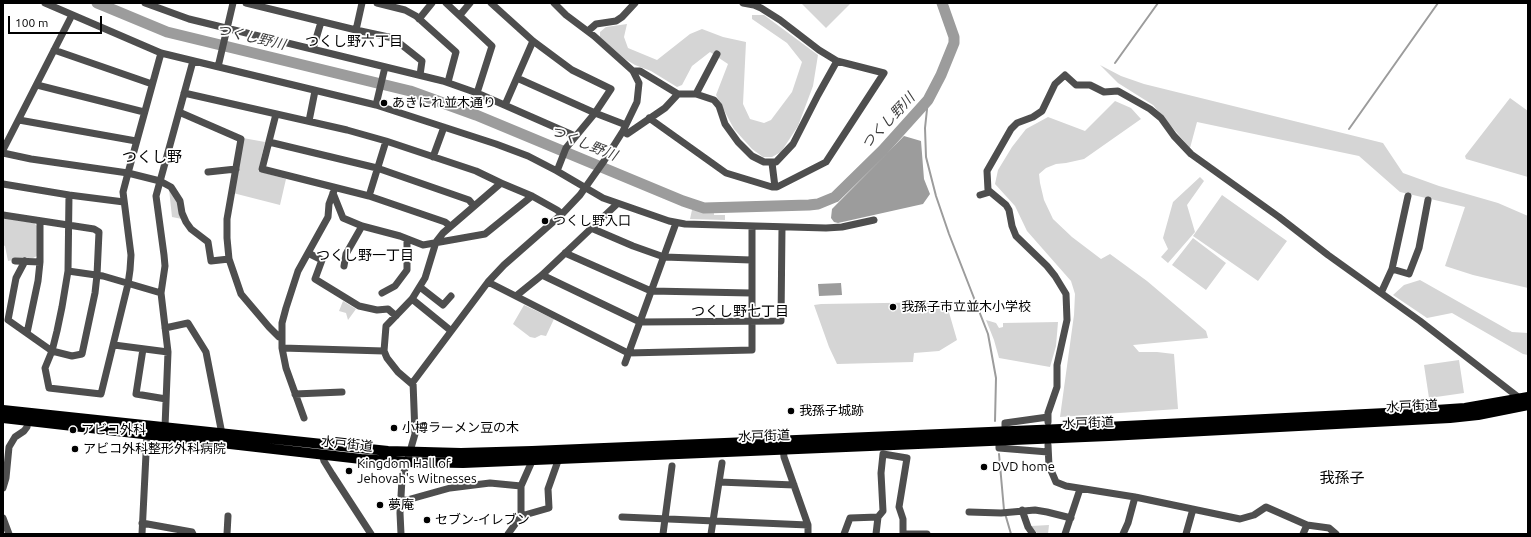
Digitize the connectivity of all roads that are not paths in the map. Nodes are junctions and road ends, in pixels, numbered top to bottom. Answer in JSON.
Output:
{"nodes":[{"id":1,"x":45,"y":3,"type":"edge"},
{"id":2,"x":145,"y":3,"type":"edge"},
{"id":3,"x":233,"y":3,"type":"edge"},
{"id":4,"x":246,"y":3,"type":"edge"},
{"id":5,"x":362,"y":3,"type":"edge"},
{"id":6,"x":377,"y":3,"type":"edge"},
{"id":7,"x":432,"y":3,"type":"edge"},
{"id":8,"x":446,"y":3,"type":"edge"},
{"id":9,"x":470,"y":3,"type":"edge"},
{"id":10,"x":491,"y":3,"type":"edge"},
{"id":11,"x":554,"y":3,"type":"edge"},
{"id":12,"x":636,"y":3,"type":"edge"},
{"id":13,"x":743,"y":3,"type":"edge"},
{"id":14,"x":755,"y":4,"type":"edge"},
{"id":15,"x":72,"y":15,"type":"junction"},
{"id":16,"x":460,"y":15,"type":"junction"},
{"id":17,"x":419,"y":19,"type":"junction"},
{"id":18,"x":321,"y":22,"type":"junction"},
{"id":19,"x":227,"y":29,"type":"junction"},
{"id":20,"x":356,"y":30,"type":"junction"},
{"id":21,"x":588,"y":31,"type":"junction"},
{"id":22,"x":533,"y":42,"type":"junction"},
{"id":23,"x":313,"y":49,"type":"junction"},
{"id":24,"x":54,"y":50,"type":"junction"},
{"id":25,"x":161,"y":53,"type":"junction"},
{"id":26,"x":718,"y":54,"type":"dead end"},
{"id":27,"x":193,"y":61,"type":"junction"},
{"id":28,"x":837,"y":61,"type":"junction"},
{"id":29,"x":218,"y":67,"type":"junction"},
{"id":30,"x":385,"y":67,"type":"junction"},
{"id":31,"x":633,"y":71,"type":"junction"},
{"id":32,"x":420,"y":75,"type":"junction"},
{"id":33,"x":517,"y":78,"type":"junction"},
{"id":34,"x":448,"y":82,"type":"junction"},
{"id":35,"x":152,"y":84,"type":"junction"},
{"id":36,"x":36,"y":85,"type":"junction"},
{"id":37,"x":315,"y":91,"type":"junction"},
{"id":38,"x":184,"y":93,"type":"junction"},
{"id":39,"x":477,"y":93,"type":"junction"},
{"id":40,"x":678,"y":94,"type":"junction"},
{"id":41,"x":696,"y":94,"type":"junction"},
{"id":42,"x":376,"y":105,"type":"junction"},
{"id":43,"x":505,"y":105,"type":"junction"},
{"id":44,"x":144,"y":112,"type":"junction"},
{"id":45,"x":179,"y":112,"type":"junction"},
{"id":46,"x":595,"y":113,"type":"junction"},
{"id":47,"x":276,"y":114,"type":"junction"},
{"id":48,"x":649,"y":118,"type":"junction"},
{"id":49,"x":19,"y":120,"type":"junction"},
{"id":50,"x":309,"y":121,"type":"junction"},
{"id":51,"x":444,"y":127,"type":"junction"},
{"id":52,"x":624,"y":128,"type":"junction"},
{"id":53,"x":575,"y":136,"type":"junction"},
{"id":54,"x":386,"y":140,"type":"junction"},
{"id":55,"x":136,"y":141,"type":"junction"},
{"id":56,"x":269,"y":142,"type":"junction"},
{"id":57,"x":3,"y":150,"type":"edge"},
{"id":58,"x":3,"y":153,"type":"edge"},
{"id":59,"x":433,"y":157,"type":"junction"},
{"id":60,"x":772,"y":163,"type":"junction"},
{"id":61,"x":377,"y":168,"type":"junction"},
{"id":62,"x":236,"y":169,"type":"junction"},
{"id":63,"x":557,"y":171,"type":"junction"},
{"id":64,"x":208,"y":172,"type":"dead end"},
{"id":65,"x":128,"y":173,"type":"junction"},
{"id":66,"x":160,"y":180,"type":"junction"},
{"id":67,"x":501,"y":183,"type":"junction"},
{"id":68,"x":3,"y":184,"type":"edge"},
{"id":69,"x":775,"y":187,"type":"junction"},
{"id":70,"x":585,"y":188,"type":"junction"},
{"id":71,"x":334,"y":190,"type":"junction"},
{"id":72,"x":990,"y":192,"type":"junction"},
{"id":73,"x":69,"y":195,"type":"junction"},
{"id":74,"x":980,"y":195,"type":"dead end"},
{"id":75,"x":369,"y":196,"type":"junction"},
{"id":76,"x":532,"y":196,"type":"junction"},
{"id":77,"x":1408,"y":196,"type":"dead end"},
{"id":78,"x":1428,"y":200,"type":"dead end"},
{"id":79,"x":124,"y":202,"type":"junction"},
{"id":80,"x":618,"y":204,"type":"junction"},
{"id":81,"x":474,"y":206,"type":"junction"},
{"id":82,"x":562,"y":214,"type":"junction"},
{"id":83,"x":3,"y":216,"type":"edge"},
{"id":84,"x":874,"y":220,"type":"dead end"},
{"id":85,"x":40,"y":222,"type":"junction"},
{"id":86,"x":676,"y":223,"type":"junction"},
{"id":87,"x":69,"y":225,"type":"junction"},
{"id":88,"x":362,"y":226,"type":"junction"},
{"id":89,"x":450,"y":226,"type":"junction"},
{"id":90,"x":752,"y":226,"type":"junction"},
{"id":91,"x":782,"y":227,"type":"junction"},
{"id":92,"x":591,"y":228,"type":"junction"},
{"id":93,"x":407,"y":239,"type":"junction"},
{"id":94,"x":436,"y":242,"type":"junction"},
{"id":95,"x":308,"y":253,"type":"junction"},
{"id":96,"x":565,"y":253,"type":"junction"},
{"id":97,"x":664,"y":257,"type":"junction"},
{"id":98,"x":229,"y":259,"type":"junction"},
{"id":99,"x":751,"y":260,"type":"junction"},
{"id":100,"x":15,"y":261,"type":"dead end"},
{"id":101,"x":25,"y":261,"type":"junction"},
{"id":102,"x":40,"y":262,"type":"junction"},
{"id":103,"x":344,"y":266,"type":"dead end"},
{"id":104,"x":1392,"y":269,"type":"junction"},
{"id":105,"x":68,"y":271,"type":"junction"},
{"id":106,"x":542,"y":275,"type":"junction"},
{"id":107,"x":97,"y":276,"type":"junction"},
{"id":108,"x":488,"y":282,"type":"junction"},
{"id":109,"x":128,"y":284,"type":"junction"},
{"id":110,"x":420,"y":287,"type":"junction"},
{"id":111,"x":651,"y":291,"type":"junction"},
{"id":112,"x":161,"y":293,"type":"junction"},
{"id":113,"x":382,"y":293,"type":"dead end"},
{"id":114,"x":751,"y":293,"type":"junction"},
{"id":115,"x":1381,"y":293,"type":"junction"},
{"id":116,"x":516,"y":296,"type":"junction"},
{"id":117,"x":450,"y":299,"type":"dead end"},
{"id":118,"x":412,"y":300,"type":"junction"},
{"id":119,"x":396,"y":316,"type":"junction"},
{"id":120,"x":751,"y":321,"type":"junction"},
{"id":121,"x":5,"y":322,"type":"edge"},
{"id":122,"x":640,"y":322,"type":"junction"},
{"id":123,"x":165,"y":328,"type":"junction"},
{"id":124,"x":450,"y":330,"type":"junction"},
{"id":125,"x":27,"y":333,"type":"junction"},
{"id":126,"x":281,"y":337,"type":"junction"},
{"id":127,"x":114,"y":345,"type":"junction"},
{"id":128,"x":282,"y":348,"type":"junction"},
{"id":129,"x":143,"y":349,"type":"junction"},
{"id":130,"x":52,"y":351,"type":"junction"},
{"id":131,"x":384,"y":351,"type":"junction"},
{"id":132,"x":168,"y":352,"type":"junction"},
{"id":133,"x":628,"y":353,"type":"junction"},
{"id":134,"x":625,"y":364,"type":"dead end"},
{"id":135,"x":412,"y":384,"type":"junction"},
{"id":136,"x":342,"y":392,"type":"dead end"},
{"id":137,"x":295,"y":394,"type":"junction"},
{"id":138,"x":166,"y":399,"type":"junction"},
{"id":139,"x":1526,"y":401,"type":"edge"},
{"id":140,"x":3,"y":410,"type":"edge"},
{"id":141,"x":3,"y":418,"type":"edge"},
{"id":142,"x":304,"y":418,"type":"dead end"},
{"id":143,"x":28,"y":420,"type":"junction"},
{"id":144,"x":166,"y":427,"type":"junction"},
{"id":145,"x":1005,"y":431,"type":"junction"},
{"id":146,"x":147,"y":434,"type":"junction"},
{"id":147,"x":222,"y":434,"type":"junction"},
{"id":148,"x":998,"y":440,"type":"junction"},
{"id":149,"x":783,"y":445,"type":"junction"},
{"id":150,"x":884,"y":449,"type":"junction"},
{"id":151,"x":411,"y":452,"type":"junction"},
{"id":152,"x":322,"y":454,"type":"junction"},
{"id":153,"x":559,"y":458,"type":"junction"},
{"id":154,"x":533,"y":459,"type":"junction"},
{"id":155,"x":407,"y":462,"type":"junction"},
{"id":156,"x":722,"y":464,"type":"dead end"},
{"id":157,"x":672,"y":466,"type":"dead end"},
{"id":158,"x":719,"y":482,"type":"junction"},
{"id":159,"x":794,"y":485,"type":"junction"},
{"id":160,"x":521,"y":486,"type":"junction"},
{"id":161,"x":3,"y":488,"type":"edge"},
{"id":162,"x":1080,"y":489,"type":"junction"},
{"id":163,"x":1135,"y":497,"type":"junction"},
{"id":164,"x":401,"y":501,"type":"junction"},
{"id":165,"x":1193,"y":509,"type":"junction"},
{"id":166,"x":1022,"y":510,"type":"junction"},
{"id":167,"x":969,"y":512,"type":"dead end"},
{"id":168,"x":228,"y":516,"type":"dead end"},
{"id":169,"x":520,"y":516,"type":"junction"},
{"id":170,"x":622,"y":517,"type":"dead end"},
{"id":171,"x":878,"y":517,"type":"junction"},
{"id":172,"x":3,"y":518,"type":"edge"},
{"id":173,"x":665,"y":518,"type":"junction"},
{"id":174,"x":1071,"y":518,"type":"junction"},
{"id":175,"x":713,"y":520,"type":"junction"},
{"id":176,"x":142,"y":523,"type":"junction"},
{"id":177,"x":808,"y":525,"type":"junction"},
{"id":178,"x":1307,"y":526,"type":"junction"},
{"id":179,"x":9,"y":534,"type":"edge"},
{"id":180,"x":142,"y":534,"type":"edge"},
{"id":181,"x":193,"y":534,"type":"edge"},
{"id":182,"x":227,"y":534,"type":"edge"},
{"id":183,"x":371,"y":534,"type":"edge"},
{"id":184,"x":401,"y":534,"type":"edge"},
{"id":185,"x":508,"y":534,"type":"edge"},
{"id":186,"x":662,"y":534,"type":"edge"},
{"id":187,"x":711,"y":534,"type":"edge"},
{"id":188,"x":808,"y":534,"type":"edge"},
{"id":189,"x":844,"y":534,"type":"edge"},
{"id":190,"x":876,"y":534,"type":"edge"},
{"id":191,"x":903,"y":534,"type":"edge"},
{"id":192,"x":927,"y":534,"type":"edge"},
{"id":193,"x":1033,"y":534,"type":"edge"},
{"id":194,"x":1065,"y":534,"type":"edge"},
{"id":195,"x":1123,"y":534,"type":"edge"},
{"id":196,"x":1186,"y":534,"type":"edge"},
{"id":197,"x":1303,"y":534,"type":"edge"},
{"id":198,"x":1336,"y":534,"type":"edge"}],
"edges":[{"from":1,"to":15,"type":"street"},
{"from":2,"to":19,"type":"street"},
{"from":3,"to":19,"type":"street"},
{"from":4,"to":18,"type":"street"},
{"from":5,"to":20,"type":"street"},
{"from":6,"to":17,"type":"street"},
{"from":7,"to":17,"type":"street"},
{"from":8,"to":16,"type":"street"},
{"from":9,"to":16,"type":"street"},
{"from":10,"to":22,"type":"street"},
{"from":11,"to":21,"type":"street"},
{"from":12,"to":21,"type":"street"},
{"from":13,"to":14,"type":"street"},
{"from":14,"to":28,"type":"street"},
{"from":15,"to":24,"type":"street"},
{"from":15,"to":25,"type":"street"},
{"from":16,"to":39,"type":"street"},
{"from":17,"to":34,"type":"street"},
{"from":18,"to":20,"type":"street"},
{"from":18,"to":23,"type":"street"},
{"from":19,"to":23,"type":"street"},
{"from":19,"to":29,"type":"street"},
{"from":20,"to":32,"type":"street"},
{"from":21,"to":31,"type":"street"},
{"from":22,"to":33,"type":"street"},
{"from":22,"to":46,"type":"street"},
{"from":23,"to":30,"type":"street"},
{"from":24,"to":35,"type":"street"},
{"from":24,"to":36,"type":"street"},
{"from":25,"to":27,"type":"street"},
{"from":25,"to":35,"type":"street"},
{"from":26,"to":41,"type":"street"},
{"from":27,"to":29,"type":"street"},
{"from":27,"to":38,"type":"street"},
{"from":28,"to":60,"type":"street"},
{"from":28,"to":69,"type":"street"},
{"from":29,"to":37,"type":"street"},
{"from":30,"to":32,"type":"street"},
{"from":30,"to":42,"type":"street"},
{"from":31,"to":40,"type":"street"},
{"from":31,"to":52,"type":"street"},
{"from":32,"to":34,"type":"street"},
{"from":33,"to":43,"type":"street"},
{"from":33,"to":46,"type":"street"},
{"from":34,"to":39,"type":"street"},
{"from":35,"to":44,"type":"street"},
{"from":36,"to":44,"type":"street"},
{"from":36,"to":49,"type":"street"},
{"from":37,"to":42,"type":"street"},
{"from":37,"to":50,"type":"street"},
{"from":38,"to":45,"type":"street"},
{"from":38,"to":47,"type":"street"},
{"from":39,"to":43,"type":"street"},
{"from":40,"to":41,"type":"street"},
{"from":40,"to":48,"type":"street"},
{"from":41,"to":60,"type":"street"},
{"from":42,"to":51,"type":"street"},
{"from":43,"to":53,"type":"street"},
{"from":44,"to":55,"type":"street"},
{"from":45,"to":62,"type":"street"},
{"from":45,"to":66,"type":"street"},
{"from":46,"to":52,"type":"street"},
{"from":46,"to":53,"type":"street"},
{"from":47,"to":50,"type":"street"},
{"from":47,"to":56,"type":"street"},
{"from":48,"to":52,"type":"street"},
{"from":48,"to":69,"type":"street"},
{"from":49,"to":55,"type":"street"},
{"from":49,"to":57,"type":"street"},
{"from":50,"to":54,"type":"street"},
{"from":51,"to":59,"type":"street"},
{"from":51,"to":63,"type":"street"},
{"from":52,"to":70,"type":"street"},
{"from":53,"to":63,"type":"street"},
{"from":54,"to":59,"type":"street"},
{"from":54,"to":61,"type":"street"},
{"from":55,"to":65,"type":"street"},
{"from":56,"to":61,"type":"street"},
{"from":56,"to":71,"type":"street"},
{"from":58,"to":65,"type":"street"},
{"from":59,"to":67,"type":"street"},
{"from":60,"to":69,"type":"street"},
{"from":61,"to":75,"type":"street"},
{"from":61,"to":81,"type":"street"},
{"from":62,"to":64,"type":"street"},
{"from":62,"to":98,"type":"street"},
{"from":63,"to":70,"type":"street"},
{"from":65,"to":66,"type":"street"},
{"from":65,"to":79,"type":"street"},
{"from":66,"to":98,"type":"street"},
{"from":66,"to":112,"type":"street"},
{"from":67,"to":76,"type":"street"},
{"from":67,"to":81,"type":"street"},
{"from":68,"to":73,"type":"street"},
{"from":70,"to":80,"type":"street"},
{"from":70,"to":82,"type":"street"},
{"from":71,"to":75,"type":"street"},
{"from":71,"to":88,"type":"street"},
{"from":71,"to":95,"type":"street"},
{"from":72,"to":74,"type":"street"},
{"from":72,"to":115,"type":"street"},
{"from":72,"to":145,"type":"street"},
{"from":73,"to":79,"type":"street"},
{"from":73,"to":87,"type":"street"},
{"from":75,"to":89,"type":"street"},
{"from":76,"to":82,"type":"street"},
{"from":76,"to":94,"type":"street"},
{"from":77,"to":104,"type":"street"},
{"from":78,"to":104,"type":"street"},
{"from":79,"to":109,"type":"street"},
{"from":80,"to":86,"type":"street"},
{"from":80,"to":92,"type":"street"},
{"from":81,"to":89,"type":"street"},
{"from":82,"to":108,"type":"street"},
{"from":83,"to":85,"type":"street"},
{"from":84,"to":91,"type":"street"},
{"from":85,"to":87,"type":"street"},
{"from":85,"to":102,"type":"street"},
{"from":86,"to":90,"type":"street"},
{"from":86,"to":97,"type":"street"},
{"from":87,"to":105,"type":"street"},
{"from":87,"to":107,"type":"street"},
{"from":88,"to":93,"type":"street"},
{"from":88,"to":103,"type":"street"},
{"from":89,"to":94,"type":"street"},
{"from":90,"to":91,"type":"street"},
{"from":90,"to":99,"type":"street"},
{"from":91,"to":120,"type":"street"},
{"from":92,"to":96,"type":"street"},
{"from":92,"to":97,"type":"street"},
{"from":93,"to":94,"type":"street"},
{"from":93,"to":113,"type":"street"},
{"from":94,"to":110,"type":"street"},
{"from":95,"to":119,"type":"street"},
{"from":95,"to":126,"type":"street"},
{"from":96,"to":106,"type":"street"},
{"from":96,"to":111,"type":"street"},
{"from":97,"to":99,"type":"street"},
{"from":97,"to":111,"type":"street"},
{"from":98,"to":126,"type":"street"},
{"from":99,"to":114,"type":"street"},
{"from":100,"to":101,"type":"street"},
{"from":101,"to":102,"type":"street"},
{"from":101,"to":121,"type":"street"},
{"from":102,"to":125,"type":"street"},
{"from":104,"to":115,"type":"street"},
{"from":105,"to":107,"type":"street"},
{"from":105,"to":130,"type":"street"},
{"from":106,"to":116,"type":"street"},
{"from":106,"to":122,"type":"street"},
{"from":107,"to":109,"type":"street"},
{"from":107,"to":130,"type":"street"},
{"from":108,"to":116,"type":"street"},
{"from":108,"to":124,"type":"street"},
{"from":109,"to":112,"type":"street"},
{"from":109,"to":127,"type":"street"},
{"from":110,"to":117,"type":"street"},
{"from":110,"to":118,"type":"street"},
{"from":111,"to":114,"type":"street"},
{"from":111,"to":122,"type":"street"},
{"from":112,"to":123,"type":"street"},
{"from":114,"to":120,"type":"street"},
{"from":115,"to":139,"type":"street"},
{"from":116,"to":133,"type":"street"},
{"from":118,"to":119,"type":"street"},
{"from":118,"to":124,"type":"street"},
{"from":119,"to":131,"type":"street"},
{"from":120,"to":122,"type":"street"},
{"from":120,"to":133,"type":"street"},
{"from":121,"to":125,"type":"street"},
{"from":122,"to":133,"type":"street"},
{"from":123,"to":132,"type":"street"},
{"from":123,"to":147,"type":"street"},
{"from":124,"to":135,"type":"street"},
{"from":125,"to":130,"type":"street"},
{"from":126,"to":128,"type":"street"},
{"from":127,"to":129,"type":"street"},
{"from":127,"to":130,"type":"street"},
{"from":128,"to":131,"type":"street"},
{"from":128,"to":137,"type":"street"},
{"from":129,"to":132,"type":"street"},
{"from":129,"to":138,"type":"street"},
{"from":131,"to":135,"type":"street"},
{"from":132,"to":138,"type":"street"},
{"from":133,"to":134,"type":"street"},
{"from":135,"to":151,"type":"street"},
{"from":136,"to":137,"type":"street"},
{"from":137,"to":142,"type":"street"},
{"from":138,"to":144,"type":"street"},
{"from":139,"to":145,"type":"highway","name":"水戸街道"},
{"from":139,"to":148,"type":"highway","name":"水戸街道"},
{"from":140,"to":144,"type":"highway","name":"水戸街道"},
{"from":141,"to":143,"type":"highway","name":"水戸街道"},
{"from":143,"to":146,"type":"highway","name":"水戸街道"},
{"from":143,"to":161,"type":"street"},
{"from":144,"to":147,"type":"highway","name":"水戸街道"},
{"from":145,"to":149,"type":"highway","name":"水戸街道"},
{"from":146,"to":152,"type":"highway","name":"水戸街道"},
{"from":146,"to":176,"type":"street"},
{"from":147,"to":151,"type":"highway","name":"水戸街道"},
{"from":148,"to":150,"type":"highway","name":"水戸街道"},
{"from":148,"to":162,"type":"street"},
{"from":149,"to":150,"type":"highway","name":"水戸街道"},
{"from":149,"to":151,"type":"highway","name":"水戸街道"},
{"from":149,"to":153,"type":"highway","name":"水戸街道"},
{"from":149,"to":159,"type":"street"},
{"from":150,"to":171,"type":"street"},
{"from":150,"to":191,"type":"street"},
{"from":151,"to":155,"type":"street"},
{"from":152,"to":155,"type":"highway","name":"水戸街道"},
{"from":152,"to":183,"type":"street"},
{"from":153,"to":154,"type":"highway","name":"水戸街道"},
{"from":153,"to":169,"type":"street"},
{"from":154,"to":155,"type":"highway","name":"水戸街道"},
{"from":154,"to":160,"type":"street"},
{"from":155,"to":164,"type":"street"},
{"from":156,"to":158,"type":"street"},
{"from":157,"to":173,"type":"street"},
{"from":158,"to":159,"type":"street"},
{"from":158,"to":175,"type":"street"},
{"from":159,"to":177,"type":"street"},
{"from":160,"to":164,"type":"street"},
{"from":160,"to":169,"type":"street"},
{"from":162,"to":163,"type":"street"},
{"from":162,"to":174,"type":"street"},
{"from":163,"to":165,"type":"street"},
{"from":163,"to":195,"type":"street"},
{"from":164,"to":184,"type":"street"},
{"from":165,"to":178,"type":"street"},
{"from":165,"to":196,"type":"street"},
{"from":166,"to":167,"type":"street"},
{"from":166,"to":174,"type":"street"},
{"from":166,"to":193,"type":"street"},
{"from":168,"to":182,"type":"street"},
{"from":169,"to":185,"type":"street"},
{"from":170,"to":173,"type":"street"},
{"from":171,"to":189,"type":"street"},
{"from":171,"to":190,"type":"street"},
{"from":172,"to":179,"type":"street"},
{"from":173,"to":175,"type":"street"},
{"from":173,"to":186,"type":"street"},
{"from":174,"to":194,"type":"street"},
{"from":175,"to":177,"type":"street"},
{"from":175,"to":187,"type":"street"},
{"from":176,"to":180,"type":"street"},
{"from":176,"to":181,"type":"street"},
{"from":177,"to":188,"type":"street"},
{"from":178,"to":197,"type":"street"},
{"from":178,"to":198,"type":"street"},
{"from":191,"to":192,"type":"street"}]}
